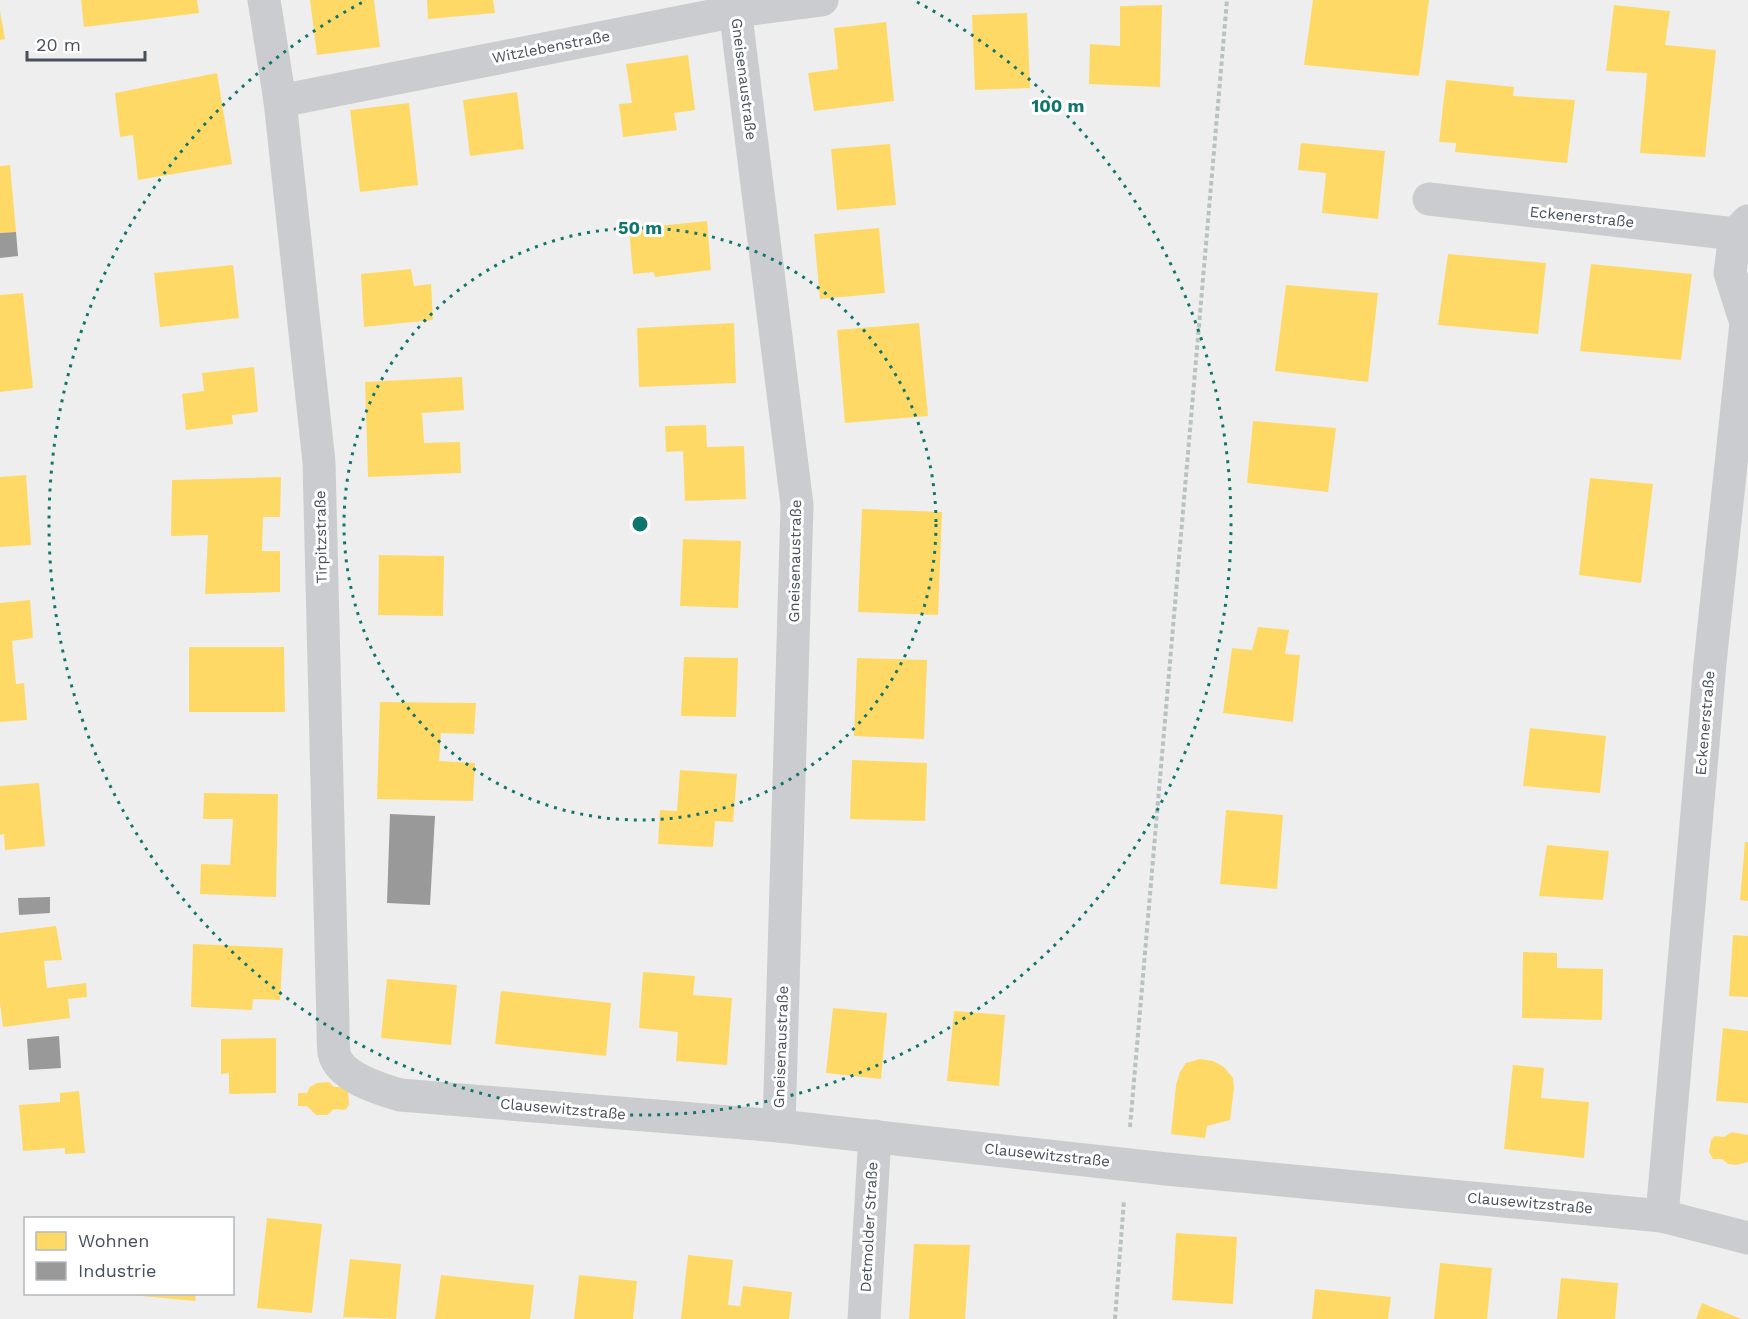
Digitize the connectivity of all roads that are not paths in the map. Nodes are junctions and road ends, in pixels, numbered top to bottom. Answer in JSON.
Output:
{"nodes":[{"id":1,"x":264,"y":0,"type":"edge"},
{"id":2,"x":822,"y":0,"type":"edge"},
{"id":3,"x":735,"y":5,"type":"edge"},
{"id":4,"x":280,"y":101,"type":"junction"},
{"id":5,"x":1429,"y":199,"type":"dead end"},
{"id":6,"x":1741,"y":228,"type":"edge"},
{"id":7,"x":348,"y":1072,"type":"joint"},
{"id":8,"x":779,"y":1126,"type":"junction"},
{"id":9,"x":875,"y":1136,"type":"junction"},
{"id":10,"x":1662,"y":1216,"type":"junction"},
{"id":11,"x":1748,"y":1238,"type":"edge"},
{"id":12,"x":864,"y":1319,"type":"edge"}],
"edges":[{"from":1,"to":4,"type":"street","name":"Tirpitzstraße"},
{"from":2,"to":3,"type":"street","name":"Witzlebenstraße"},
{"from":3,"to":4,"type":"street","name":"Witzlebenstraße"},
{"from":3,"to":8,"type":"street","name":"Gneisenaustraße"},
{"from":4,"to":7,"type":"street","name":"Tirpitzstraße"},
{"from":5,"to":6,"type":"street","name":"Eckenerstraße"},
{"from":6,"to":10,"type":"street","name":"Eckenerstraße"},
{"from":7,"to":8,"type":"street","name":"Clausewitzstraße"},
{"from":8,"to":9,"type":"street","name":"Clausewitzstraße"},
{"from":9,"to":10,"type":"street","name":"Clausewitzstraße"},
{"from":9,"to":12,"type":"street","name":"Detmolder Straße"},
{"from":10,"to":11,"type":"street","name":"Clausewitzstraße"}]}
